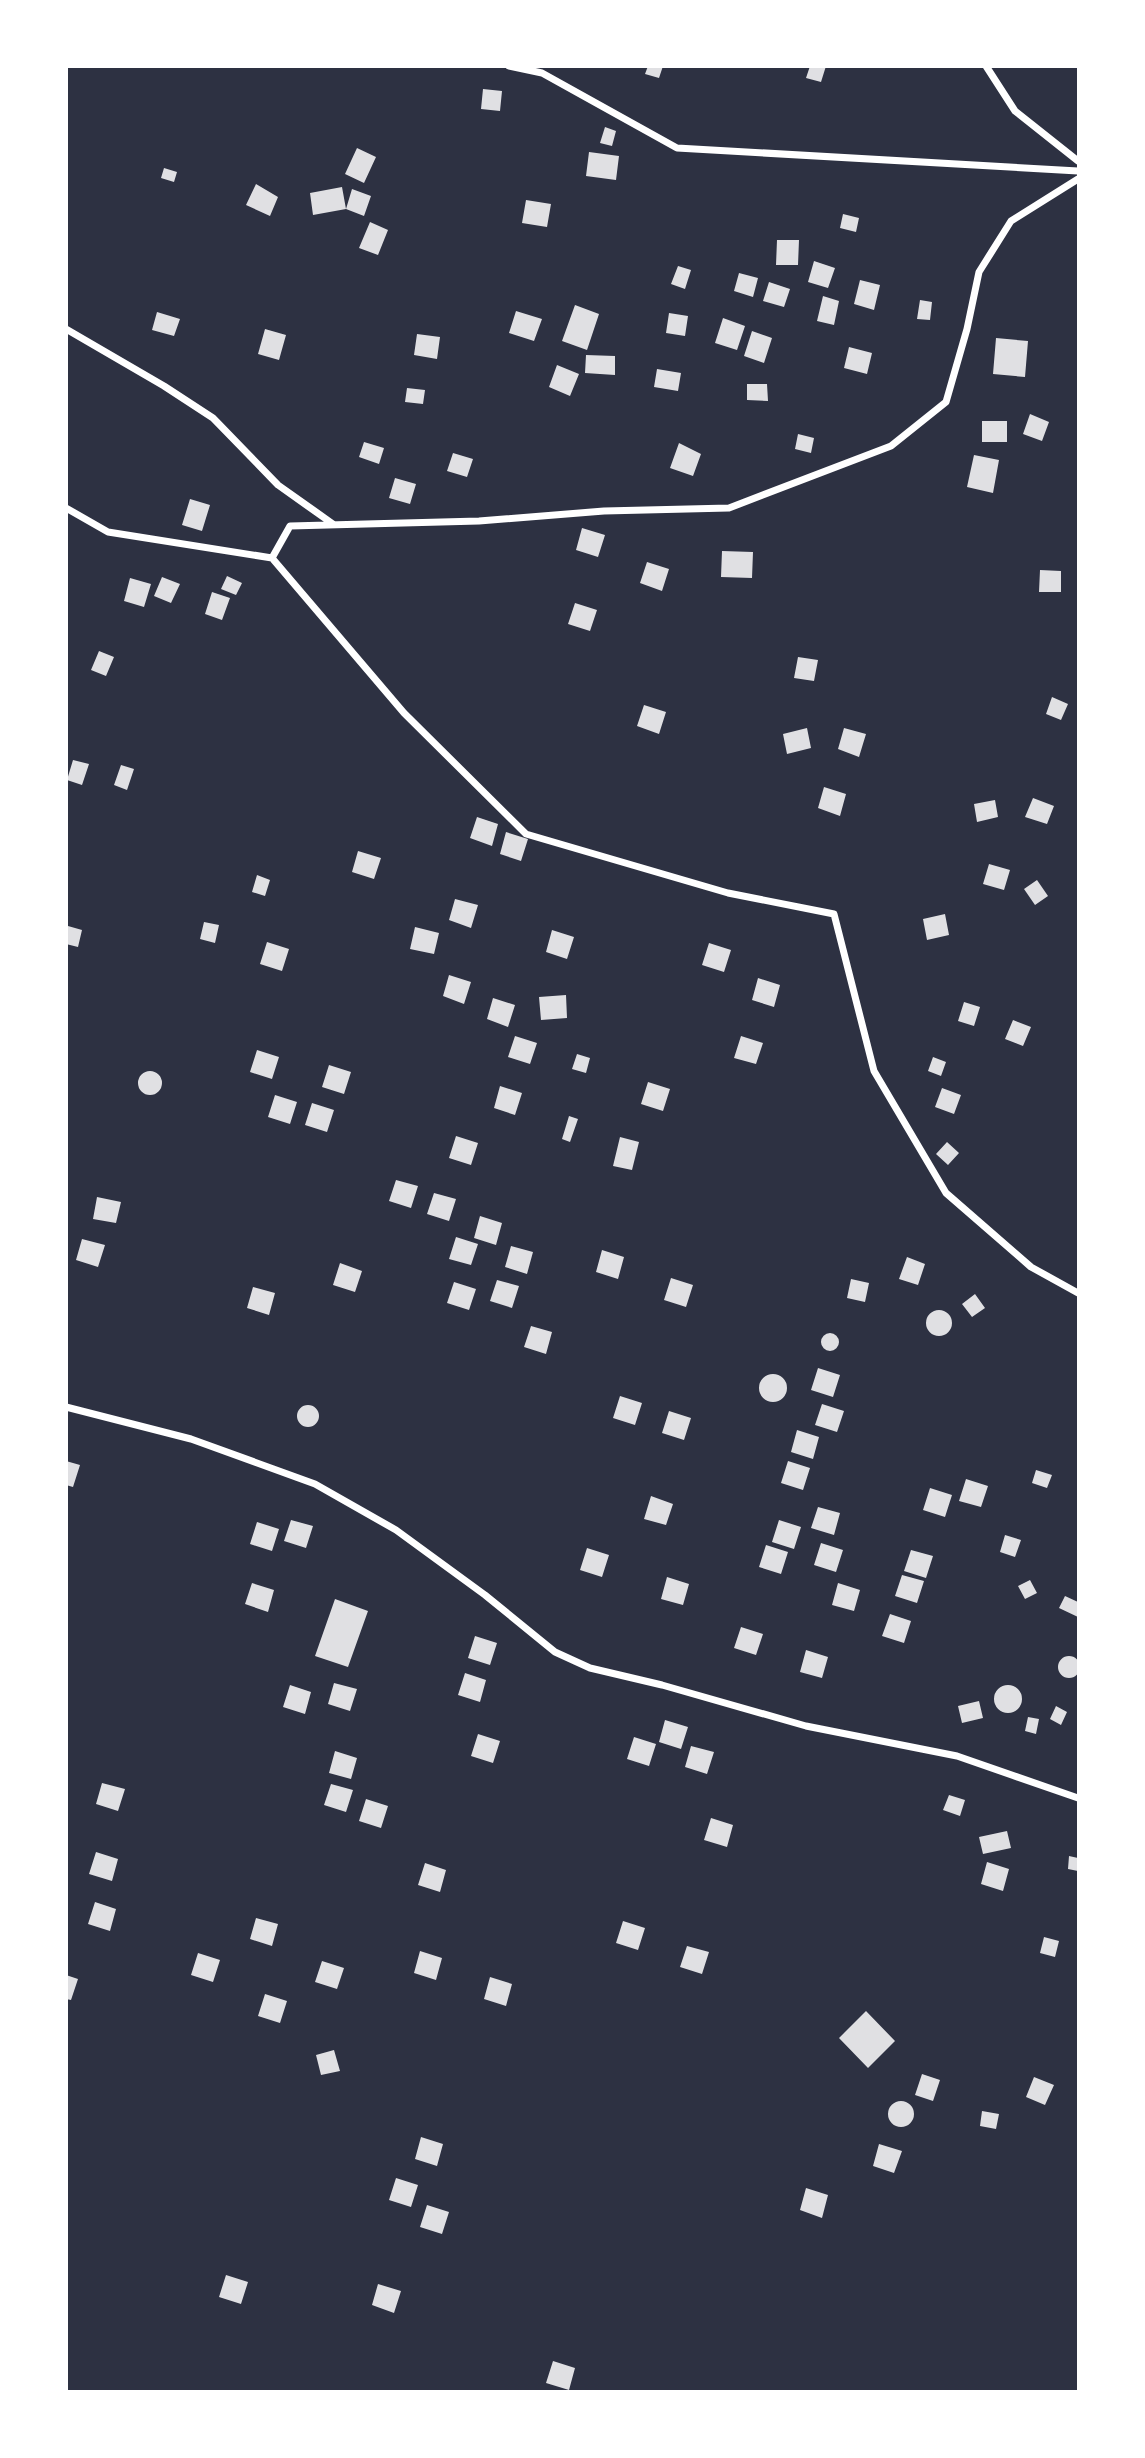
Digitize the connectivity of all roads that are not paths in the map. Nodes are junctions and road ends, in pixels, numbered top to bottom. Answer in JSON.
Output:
{"nodes":[{"id":1,"x":509,"y":66,"type":"edge"},
{"id":2,"x":986,"y":66,"type":"edge"},
{"id":3,"x":1079,"y":161,"type":"edge"},
{"id":4,"x":1079,"y":171,"type":"edge"},
{"id":5,"x":1079,"y":179,"type":"edge"},
{"id":6,"x":66,"y":329,"type":"edge"},
{"id":7,"x":66,"y":508,"type":"edge"},
{"id":8,"x":334,"y":525,"type":"junction"},
{"id":9,"x":272,"y":558,"type":"junction"},
{"id":10,"x":1079,"y":1293,"type":"edge"},
{"id":11,"x":66,"y":1407,"type":"edge"},
{"id":12,"x":1079,"y":1798,"type":"edge"}],
"edges":[{"from":1,"to":4,"type":"street"},
{"from":2,"to":3,"type":"street"},
{"from":5,"to":8,"type":"street"},
{"from":6,"to":8,"type":"street"},
{"from":7,"to":9,"type":"street"},
{"from":8,"to":9,"type":"street"},
{"from":9,"to":10,"type":"street"},
{"from":11,"to":12,"type":"street"}]}
